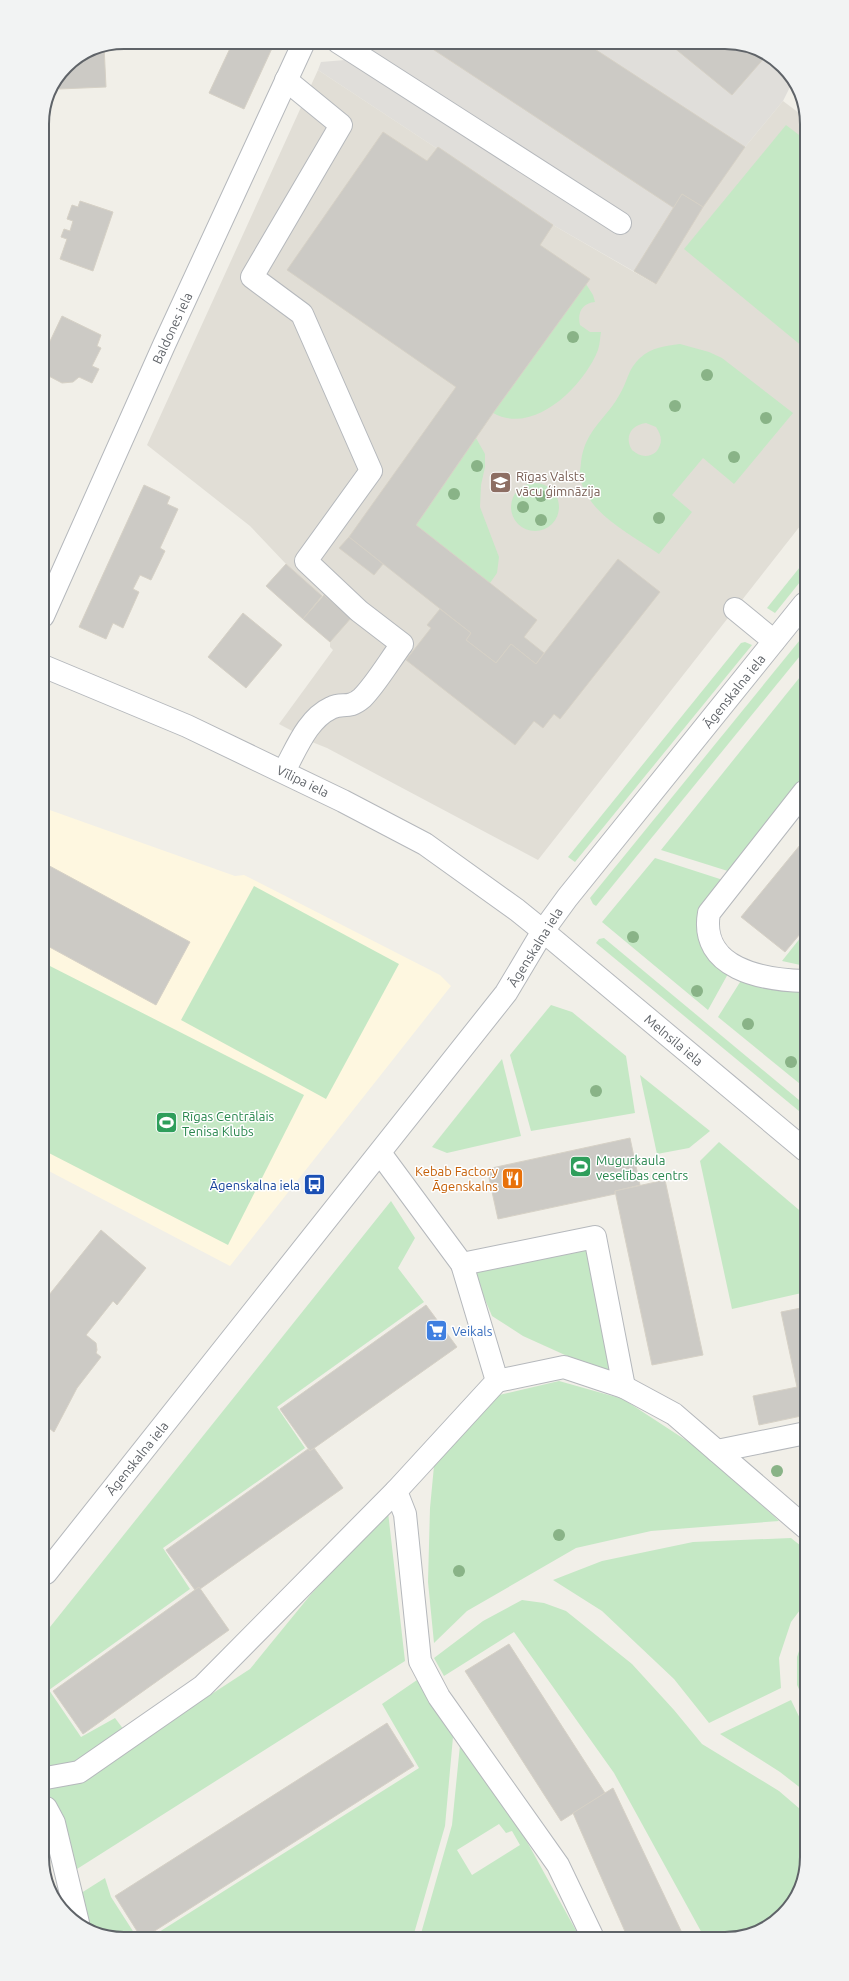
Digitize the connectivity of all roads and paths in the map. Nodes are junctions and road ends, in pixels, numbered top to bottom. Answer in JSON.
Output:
{"nodes":[{"id":1,"x":301,"y":49,"type":"edge"},
{"id":2,"x":349,"y":49,"type":"edge"},
{"id":3,"x":286,"y":80,"type":"junction"},
{"id":4,"x":620,"y":223,"type":"dead end"},
{"id":5,"x":49,"y":603,"type":"edge"},
{"id":6,"x":735,"y":609,"type":"dead end"},
{"id":7,"x":800,"y":609,"type":"edge"},
{"id":8,"x":774,"y":640,"type":"junction"},
{"id":9,"x":49,"y":668,"type":"edge"},
{"id":10,"x":284,"y":771,"type":"junction"},
{"id":11,"x":800,"y":797,"type":"edge"},
{"id":12,"x":543,"y":931,"type":"junction"},
{"id":13,"x":800,"y":981,"type":"edge"},
{"id":14,"x":800,"y":1146,"type":"edge"},
{"id":15,"x":380,"y":1153,"type":"junction"},
{"id":16,"x":462,"y":1264,"type":"junction"},
{"id":17,"x":497,"y":1381,"type":"junction"},
{"id":18,"x":624,"y":1387,"type":"junction"},
{"id":19,"x":800,"y":1434,"type":"edge"},
{"id":20,"x":717,"y":1451,"type":"junction"},
{"id":21,"x":396,"y":1491,"type":"junction"},
{"id":22,"x":800,"y":1523,"type":"edge"},
{"id":23,"x":49,"y":1569,"type":"edge"},
{"id":24,"x":49,"y":1777,"type":"edge"},
{"id":25,"x":49,"y":1814,"type":"edge"},
{"id":26,"x":76,"y":1914,"type":"edge"},
{"id":27,"x":590,"y":1932,"type":"edge"}],
"edges":[{"from":1,"to":3,"type":"street","name":"Baldones iela"},
{"from":2,"to":4,"type":"street"},
{"from":3,"to":5,"type":"street","name":"Baldones iela"},
{"from":3,"to":10,"type":"street"},
{"from":6,"to":8,"type":"street"},
{"from":7,"to":8,"type":"street","name":"Āgenskalna iela"},
{"from":8,"to":12,"type":"street","name":"Āgenskalna iela"},
{"from":9,"to":10,"type":"street","name":"Vīlipa iela"},
{"from":10,"to":12,"type":"street","name":"Vīlipa iela"},
{"from":11,"to":13,"type":"street"},
{"from":12,"to":14,"type":"street","name":"Melnsila iela"},
{"from":12,"to":15,"type":"street","name":"Āgenskalna iela"},
{"from":15,"to":16,"type":"street"},
{"from":15,"to":23,"type":"street","name":"Āgenskalna iela"},
{"from":16,"to":17,"type":"street"},
{"from":16,"to":18,"type":"street"},
{"from":17,"to":18,"type":"street"},
{"from":17,"to":21,"type":"street"},
{"from":18,"to":20,"type":"street"},
{"from":19,"to":20,"type":"street"},
{"from":20,"to":22,"type":"street"},
{"from":21,"to":24,"type":"street"},
{"from":21,"to":27,"type":"street"},
{"from":25,"to":26,"type":"street"}]}
